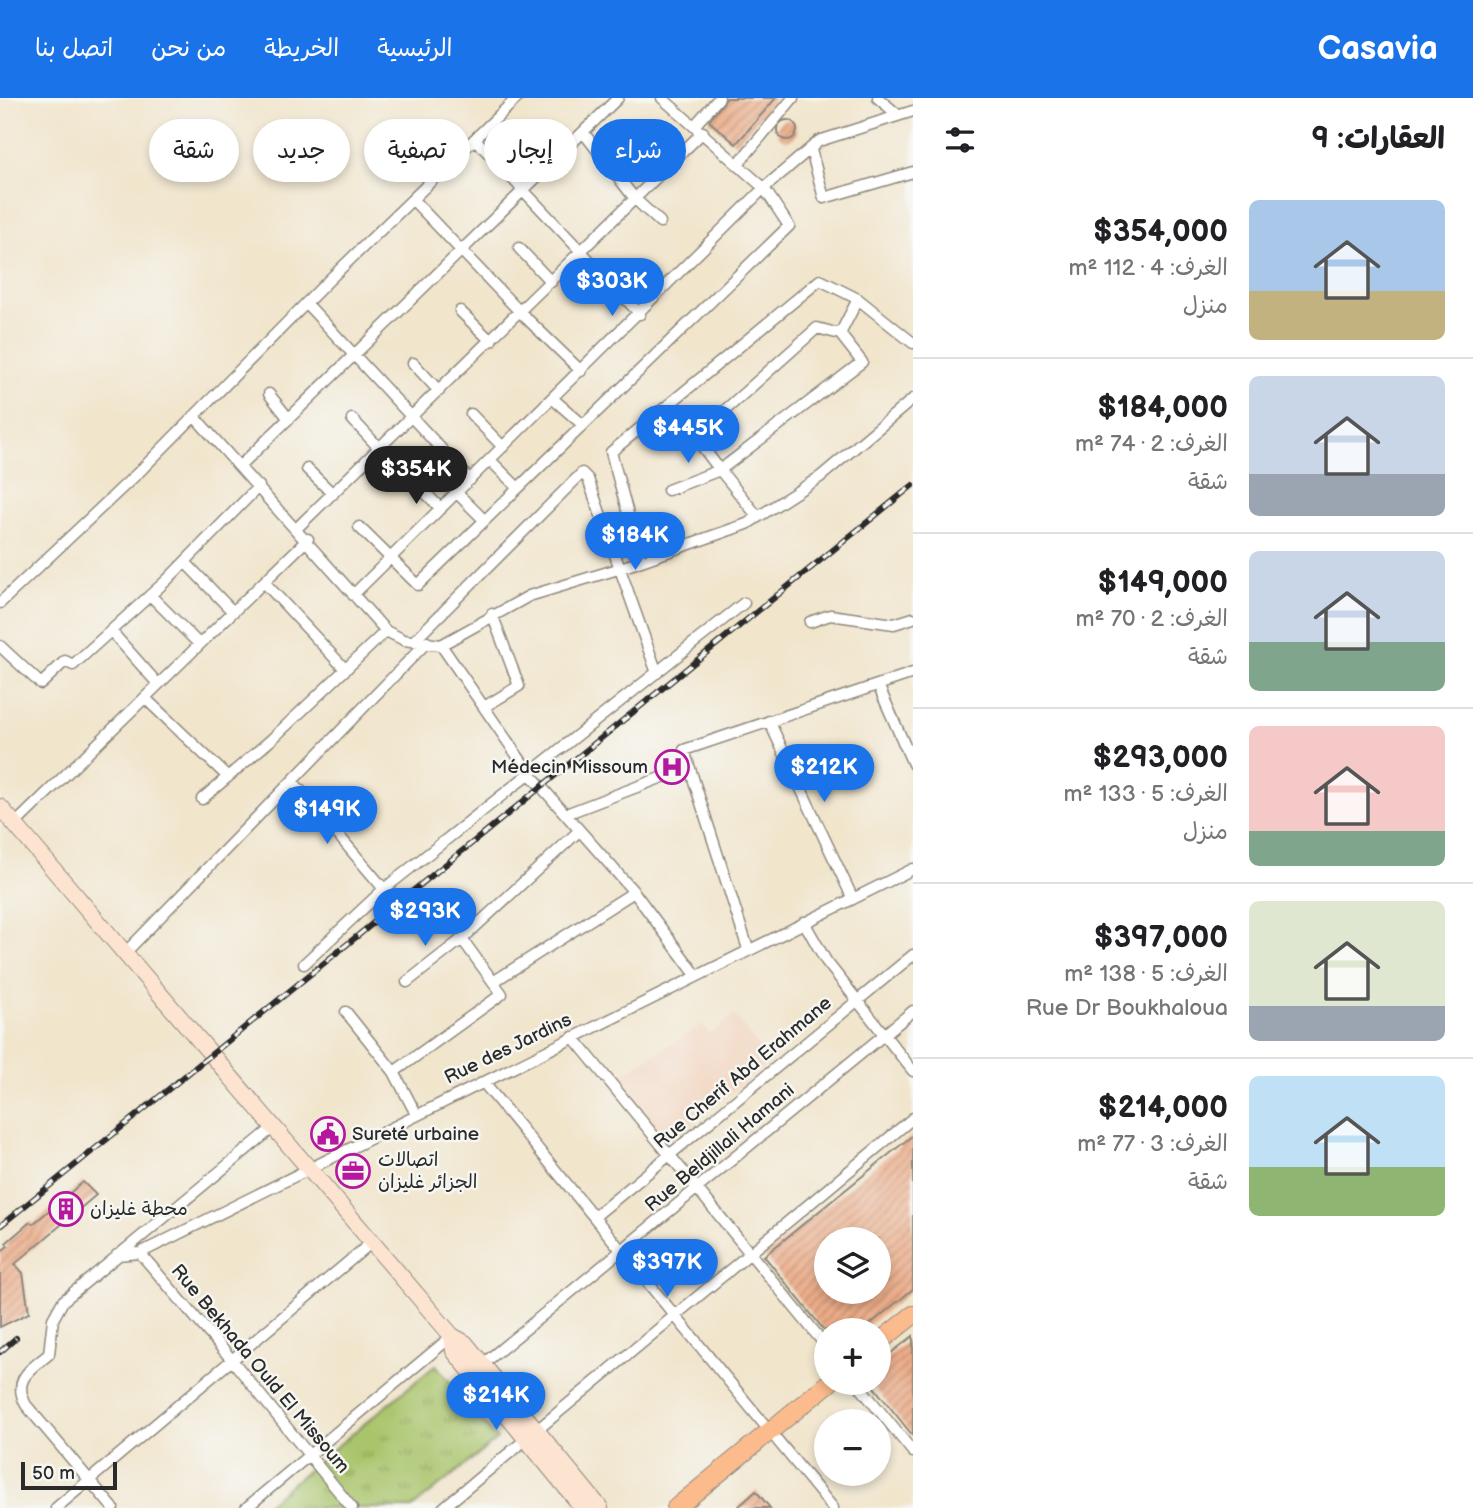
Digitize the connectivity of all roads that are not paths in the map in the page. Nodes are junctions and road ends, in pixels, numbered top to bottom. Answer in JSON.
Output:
{"nodes":[{"id":1,"x":517,"y":98,"type":"edge"},
{"id":2,"x":618,"y":98,"type":"edge"},
{"id":3,"x":662,"y":98,"type":"edge"},
{"id":4,"x":719,"y":98,"type":"edge"},
{"id":5,"x":793,"y":98,"type":"edge"},
{"id":6,"x":878,"y":98,"type":"edge"},
{"id":7,"x":913,"y":111,"type":"edge"},
{"id":8,"x":898,"y":115,"type":"junction"},
{"id":9,"x":699,"y":129,"type":"junction"},
{"id":10,"x":583,"y":132,"type":"junction"},
{"id":11,"x":475,"y":139,"type":"junction"},
{"id":12,"x":811,"y":150,"type":"junction"},
{"id":13,"x":738,"y":164,"type":"junction"},
{"id":14,"x":913,"y":173,"type":"edge"},
{"id":15,"x":764,"y":188,"type":"junction"},
{"id":16,"x":524,"y":191,"type":"junction"},
{"id":17,"x":635,"y":199,"type":"junction"},
{"id":18,"x":412,"y":200,"type":"junction"},
{"id":19,"x":660,"y":222,"type":"dead end"},
{"id":20,"x":519,"y":248,"type":"dead end"},
{"id":21,"x":462,"y":252,"type":"junction"},
{"id":22,"x":581,"y":252,"type":"junction"},
{"id":23,"x":551,"y":282,"type":"junction"},
{"id":24,"x":858,"y":299,"type":"junction"},
{"id":25,"x":306,"y":303,"type":"junction"},
{"id":26,"x":460,"y":311,"type":"dead end"},
{"id":27,"x":520,"y":312,"type":"junction"},
{"id":28,"x":640,"y":314,"type":"junction"},
{"id":29,"x":840,"y":334,"type":"junction"},
{"id":30,"x":491,"y":341,"type":"junction"},
{"id":31,"x":913,"y":343,"type":"edge"},
{"id":32,"x":353,"y":357,"type":"junction"},
{"id":33,"x":413,"y":363,"type":"dead end"},
{"id":34,"x":581,"y":371,"type":"junction"},
{"id":35,"x":439,"y":391,"type":"junction"},
{"id":36,"x":268,"y":394,"type":"dead end"},
{"id":37,"x":552,"y":398,"type":"junction"},
{"id":38,"x":913,"y":399,"type":"edge"},
{"id":39,"x":471,"y":414,"type":"dead end"},
{"id":40,"x":194,"y":416,"type":"junction"},
{"id":41,"x":289,"y":419,"type":"junction"},
{"id":42,"x":352,"y":419,"type":"dead end"},
{"id":43,"x":411,"y":419,"type":"junction"},
{"id":44,"x":582,"y":424,"type":"junction"},
{"id":45,"x":503,"y":447,"type":"junction"},
{"id":46,"x":380,"y":449,"type":"junction"},
{"id":47,"x":490,"y":460,"type":"junction"},
{"id":48,"x":240,"y":466,"type":"junction"},
{"id":49,"x":307,"y":469,"type":"dead end"},
{"id":50,"x":720,"y":470,"type":"junction"},
{"id":51,"x":470,"y":480,"type":"junction"},
{"id":52,"x":414,"y":481,"type":"dead end"},
{"id":53,"x":259,"y":486,"type":"junction"},
{"id":54,"x":517,"y":487,"type":"junction"},
{"id":55,"x":668,"y":490,"type":"dead end"},
{"id":56,"x":333,"y":494,"type":"junction"},
{"id":57,"x":457,"y":494,"type":"junction"},
{"id":58,"x":441,"y":509,"type":"junction"},
{"id":59,"x":758,"y":517,"type":"junction"},
{"id":60,"x":484,"y":520,"type":"junction"},
{"id":61,"x":359,"y":527,"type":"dead end"},
{"id":62,"x":297,"y":528,"type":"junction"},
{"id":63,"x":308,"y":539,"type":"junction"},
{"id":64,"x":390,"y":559,"type":"junction"},
{"id":65,"x":641,"y":561,"type":"junction"},
{"id":66,"x":185,"y":562,"type":"junction"},
{"id":67,"x":618,"y":569,"type":"junction"},
{"id":68,"x":264,"y":582,"type":"junction"},
{"id":69,"x":353,"y":594,"type":"junction"},
{"id":70,"x":150,"y":595,"type":"junction"},
{"id":71,"x":0,"y":603,"type":"edge"},
{"id":72,"x":744,"y":603,"type":"dead end"},
{"id":73,"x":233,"y":612,"type":"junction"},
{"id":74,"x":492,"y":614,"type":"junction"},
{"id":75,"x":913,"y":618,"type":"edge"},
{"id":76,"x":810,"y":622,"type":"dead end"},
{"id":77,"x":111,"y":631,"type":"junction"},
{"id":78,"x":386,"y":631,"type":"junction"},
{"id":79,"x":415,"y":641,"type":"junction"},
{"id":80,"x":427,"y":642,"type":"junction"},
{"id":81,"x":200,"y":645,"type":"junction"},
{"id":82,"x":441,"y":645,"type":"junction"},
{"id":83,"x":0,"y":646,"type":"edge"},
{"id":84,"x":345,"y":669,"type":"junction"},
{"id":85,"x":657,"y":673,"type":"junction"},
{"id":86,"x":913,"y":673,"type":"edge"},
{"id":87,"x":158,"y":684,"type":"junction"},
{"id":88,"x":878,"y":685,"type":"junction"},
{"id":89,"x":145,"y":698,"type":"junction"},
{"id":90,"x":484,"y":707,"type":"junction"},
{"id":91,"x":769,"y":722,"type":"junction"},
{"id":92,"x":913,"y":764,"type":"edge"},
{"id":93,"x":689,"y":767,"type":"junction"},
{"id":94,"x":530,"y":774,"type":"junction"},
{"id":95,"x":228,"y":777,"type":"junction"},
{"id":96,"x":294,"y":783,"type":"junction"},
{"id":97,"x":202,"y":799,"type":"dead end"},
{"id":98,"x":0,"y":807,"type":"edge"},
{"id":99,"x":566,"y":814,"type":"junction"},
{"id":100,"x":15,"y":824,"type":"junction"},
{"id":101,"x":579,"y":831,"type":"junction"},
{"id":102,"x":913,"y":869,"type":"edge"},
{"id":103,"x":384,"y":888,"type":"junction"},
{"id":104,"x":634,"y":892,"type":"junction"},
{"id":105,"x":853,"y":899,"type":"junction"},
{"id":106,"x":804,"y":922,"type":"junction"},
{"id":107,"x":462,"y":939,"type":"junction"},
{"id":108,"x":748,"y":949,"type":"junction"},
{"id":109,"x":125,"y":953,"type":"junction"},
{"id":110,"x":913,"y":955,"type":"edge"},
{"id":111,"x":304,"y":964,"type":"dead end"},
{"id":112,"x":696,"y":975,"type":"junction"},
{"id":113,"x":407,"y":982,"type":"dead end"},
{"id":114,"x":493,"y":982,"type":"junction"},
{"id":115,"x":857,"y":1001,"type":"junction"},
{"id":116,"x":913,"y":1011,"type":"edge"},
{"id":117,"x":346,"y":1012,"type":"dead end"},
{"id":118,"x":884,"y":1035,"type":"junction"},
{"id":119,"x":573,"y":1037,"type":"junction"},
{"id":120,"x":913,"y":1071,"type":"edge"},
{"id":121,"x":394,"y":1072,"type":"junction"},
{"id":122,"x":482,"y":1082,"type":"junction"},
{"id":123,"x":416,"y":1114,"type":"junction"},
{"id":124,"x":913,"y":1118,"type":"edge"},
{"id":125,"x":275,"y":1126,"type":"junction"},
{"id":126,"x":670,"y":1156,"type":"junction"},
{"id":127,"x":310,"y":1167,"type":"junction"},
{"id":128,"x":697,"y":1189,"type":"junction"},
{"id":129,"x":594,"y":1217,"type":"junction"},
{"id":130,"x":372,"y":1242,"type":"junction"},
{"id":131,"x":623,"y":1252,"type":"junction"},
{"id":132,"x":749,"y":1252,"type":"junction"},
{"id":133,"x":140,"y":1253,"type":"junction"},
{"id":134,"x":117,"y":1255,"type":"junction"},
{"id":135,"x":674,"y":1314,"type":"junction"},
{"id":136,"x":913,"y":1315,"type":"edge"},
{"id":137,"x":814,"y":1331,"type":"edge"},
{"id":138,"x":891,"y":1333,"type":"edge"},
{"id":139,"x":452,"y":1336,"type":"junction"},
{"id":140,"x":232,"y":1360,"type":"junction"},
{"id":141,"x":483,"y":1364,"type":"junction"},
{"id":142,"x":815,"y":1395,"type":"edge"},
{"id":143,"x":867,"y":1395,"type":"edge"},
{"id":144,"x":771,"y":1432,"type":"junction"},
{"id":145,"x":531,"y":1434,"type":"junction"},
{"id":146,"x":913,"y":1452,"type":"edge"},
{"id":147,"x":310,"y":1454,"type":"junction"},
{"id":148,"x":90,"y":1479,"type":"junction"},
{"id":149,"x":57,"y":1508,"type":"edge"},
{"id":150,"x":113,"y":1508,"type":"edge"},
{"id":151,"x":246,"y":1508,"type":"edge"},
{"id":152,"x":352,"y":1508,"type":"edge"},
{"id":153,"x":443,"y":1508,"type":"edge"},
{"id":154,"x":583,"y":1508,"type":"edge"},
{"id":155,"x":600,"y":1508,"type":"edge"},
{"id":156,"x":676,"y":1508,"type":"edge"},
{"id":157,"x":833,"y":1508,"type":"edge"}],
"edges":[{"from":1,"to":11,"type":"street"},
{"from":2,"to":10,"type":"street"},
{"from":3,"to":9,"type":"street"},
{"from":4,"to":9,"type":"street"},
{"from":5,"to":13,"type":"street"},
{"from":6,"to":8,"type":"street"},
{"from":7,"to":8,"type":"street"},
{"from":8,"to":12,"type":"street"},
{"from":9,"to":13,"type":"street"},
{"from":9,"to":17,"type":"street"},
{"from":10,"to":16,"type":"street"},
{"from":10,"to":17,"type":"street"},
{"from":11,"to":16,"type":"street"},
{"from":11,"to":18,"type":"street"},
{"from":12,"to":14,"type":"street"},
{"from":12,"to":15,"type":"street"},
{"from":13,"to":15,"type":"street"},
{"from":15,"to":28,"type":"street"},
{"from":15,"to":44,"type":"street"},
{"from":16,"to":21,"type":"street"},
{"from":16,"to":22,"type":"street"},
{"from":17,"to":19,"type":"street"},
{"from":17,"to":22,"type":"street"},
{"from":18,"to":21,"type":"street"},
{"from":18,"to":25,"type":"street"},
{"from":20,"to":23,"type":"street"},
{"from":21,"to":27,"type":"street"},
{"from":21,"to":32,"type":"street"},
{"from":22,"to":23,"type":"street"},
{"from":22,"to":28,"type":"street"},
{"from":23,"to":27,"type":"street"},
{"from":24,"to":29,"type":"street"},
{"from":24,"to":31,"type":"street"},
{"from":24,"to":65,"type":"street"},
{"from":25,"to":32,"type":"street"},
{"from":25,"to":40,"type":"street"},
{"from":26,"to":30,"type":"street"},
{"from":27,"to":30,"type":"street"},
{"from":27,"to":34,"type":"street"},
{"from":28,"to":34,"type":"street"},
{"from":29,"to":50,"type":"street"},
{"from":29,"to":50,"type":"street"},
{"from":30,"to":35,"type":"street"},
{"from":32,"to":41,"type":"street"},
{"from":32,"to":43,"type":"street"},
{"from":33,"to":35,"type":"street"},
{"from":34,"to":37,"type":"street"},
{"from":35,"to":43,"type":"street"},
{"from":36,"to":41,"type":"street"},
{"from":37,"to":44,"type":"street"},
{"from":37,"to":45,"type":"street"},
{"from":38,"to":59,"type":"street"},
{"from":39,"to":45,"type":"street"},
{"from":40,"to":48,"type":"street"},
{"from":40,"to":71,"type":"street"},
{"from":41,"to":48,"type":"street"},
{"from":42,"to":46,"type":"street"},
{"from":43,"to":46,"type":"street"},
{"from":43,"to":51,"type":"street"},
{"from":44,"to":54,"type":"street"},
{"from":45,"to":47,"type":"street"},
{"from":46,"to":56,"type":"street"},
{"from":47,"to":51,"type":"street"},
{"from":47,"to":54,"type":"street"},
{"from":48,"to":53,"type":"street"},
{"from":49,"to":56,"type":"street"},
{"from":50,"to":55,"type":"street"},
{"from":50,"to":59,"type":"street"},
{"from":51,"to":57,"type":"street"},
{"from":52,"to":58,"type":"street"},
{"from":53,"to":62,"type":"street"},
{"from":53,"to":66,"type":"street"},
{"from":54,"to":60,"type":"street"},
{"from":56,"to":62,"type":"street"},
{"from":57,"to":58,"type":"street"},
{"from":57,"to":60,"type":"street"},
{"from":58,"to":64,"type":"street"},
{"from":59,"to":65,"type":"street"},
{"from":60,"to":64,"type":"street"},
{"from":61,"to":64,"type":"street"},
{"from":62,"to":63,"type":"street"},
{"from":63,"to":68,"type":"street"},
{"from":63,"to":69,"type":"street"},
{"from":64,"to":69,"type":"street"},
{"from":65,"to":67,"type":"street"},
{"from":66,"to":70,"type":"street"},
{"from":66,"to":73,"type":"street"},
{"from":67,"to":74,"type":"street"},
{"from":67,"to":79,"type":"street"},
{"from":67,"to":85,"type":"street"},
{"from":68,"to":73,"type":"street"},
{"from":68,"to":84,"type":"street"},
{"from":69,"to":78,"type":"street"},
{"from":70,"to":77,"type":"street"},
{"from":70,"to":81,"type":"street"},
{"from":72,"to":85,"type":"street"},
{"from":73,"to":81,"type":"street"},
{"from":74,"to":82,"type":"street"},
{"from":74,"to":90,"type":"street"},
{"from":75,"to":76,"type":"street"},
{"from":77,"to":83,"type":"street"},
{"from":77,"to":87,"type":"street"},
{"from":78,"to":79,"type":"street"},
{"from":78,"to":84,"type":"street"},
{"from":79,"to":80,"type":"street"},
{"from":80,"to":82,"type":"street"},
{"from":80,"to":96,"type":"street"},
{"from":81,"to":87,"type":"street"},
{"from":82,"to":90,"type":"street"},
{"from":84,"to":95,"type":"street"},
{"from":85,"to":94,"type":"street"},
{"from":86,"to":88,"type":"street"},
{"from":87,"to":89,"type":"street"},
{"from":88,"to":91,"type":"street"},
{"from":88,"to":92,"type":"street"},
{"from":89,"to":95,"type":"street"},
{"from":89,"to":100,"type":"street"},
{"from":90,"to":94,"type":"street"},
{"from":91,"to":93,"type":"street"},
{"from":91,"to":105,"type":"street"},
{"from":93,"to":99,"type":"street"},
{"from":93,"to":108,"type":"street"},
{"from":94,"to":99,"type":"street"},
{"from":94,"to":103,"type":"street"},
{"from":95,"to":97,"type":"street"},
{"from":96,"to":103,"type":"street"},
{"from":96,"to":109,"type":"street"},
{"from":98,"to":100,"type":"street"},
{"from":99,"to":101,"type":"street"},
{"from":100,"to":109,"type":"street"},
{"from":101,"to":104,"type":"street"},
{"from":101,"to":107,"type":"street"},
{"from":102,"to":105,"type":"street","name":"Rue des Jardins"},
{"from":103,"to":111,"type":"street"},
{"from":104,"to":112,"type":"street"},
{"from":104,"to":114,"type":"street"},
{"from":105,"to":106,"type":"street","name":"Rue des Jardins"},
{"from":106,"to":108,"type":"street","name":"Rue des Jardins"},
{"from":106,"to":115,"type":"street"},
{"from":107,"to":113,"type":"street"},
{"from":107,"to":114,"type":"street"},
{"from":108,"to":112,"type":"street","name":"Rue des Jardins"},
{"from":109,"to":125,"type":"street"},
{"from":110,"to":115,"type":"street","name":"Rue Cherif Abd Erahmane"},
{"from":112,"to":119,"type":"street","name":"Rue des Jardins"},
{"from":114,"to":121,"type":"street"},
{"from":115,"to":118,"type":"street"},
{"from":115,"to":126,"type":"street","name":"Rue Cherif Abd Erahmane"},
{"from":116,"to":118,"type":"street","name":"Rue Beldjillali Hamani"},
{"from":117,"to":121,"type":"street"},
{"from":118,"to":120,"type":"street"},
{"from":118,"to":128,"type":"street","name":"Rue Beldjillali Hamani"},
{"from":119,"to":122,"type":"street","name":"Rue des Jardins"},
{"from":119,"to":126,"type":"street"},
{"from":121,"to":123,"type":"street"},
{"from":122,"to":123,"type":"street","name":"Rue des Jardins"},
{"from":122,"to":129,"type":"street"},
{"from":123,"to":127,"type":"street","name":"Rue des Jardins"},
{"from":124,"to":132,"type":"street"},
{"from":125,"to":127,"type":"street"},
{"from":125,"to":134,"type":"street"},
{"from":126,"to":128,"type":"street"},
{"from":126,"to":129,"type":"street","name":"Rue Cherif Abd Erahmane"},
{"from":127,"to":130,"type":"street"},
{"from":127,"to":133,"type":"street","name":"Rue des Jardins"},
{"from":128,"to":131,"type":"street","name":"Rue Beldjillali Hamani"},
{"from":128,"to":132,"type":"street"},
{"from":129,"to":131,"type":"street"},
{"from":130,"to":139,"type":"street"},
{"from":130,"to":140,"type":"street"},
{"from":131,"to":135,"type":"street"},
{"from":131,"to":141,"type":"street","name":"Rue Beldjillali Hamani"},
{"from":132,"to":135,"type":"street"},
{"from":132,"to":137,"type":"street"},
{"from":133,"to":134,"type":"street","name":"Rue des Jardins"},
{"from":133,"to":140,"type":"street","name":"Rue Bekhada Ould El Missoum"},
{"from":134,"to":148,"type":"street"},
{"from":135,"to":144,"type":"street"},
{"from":135,"to":145,"type":"street"},
{"from":136,"to":138,"type":"main road"},
{"from":139,"to":141,"type":"street"},
{"from":139,"to":145,"type":"street"},
{"from":139,"to":147,"type":"street"},
{"from":140,"to":147,"type":"street","name":"Rue Bekhada Ould El Missoum"},
{"from":140,"to":148,"type":"street"},
{"from":141,"to":145,"type":"street"},
{"from":142,"to":144,"type":"main road"},
{"from":143,"to":146,"type":"street"},
{"from":144,"to":156,"type":"main road"},
{"from":144,"to":157,"type":"street"},
{"from":145,"to":153,"type":"street"},
{"from":145,"to":154,"type":"street"},
{"from":145,"to":155,"type":"street"},
{"from":147,"to":151,"type":"street"},
{"from":147,"to":152,"type":"street","name":"Rue Bekhada Ould El Missoum"},
{"from":148,"to":149,"type":"street"},
{"from":148,"to":150,"type":"street"}]}
